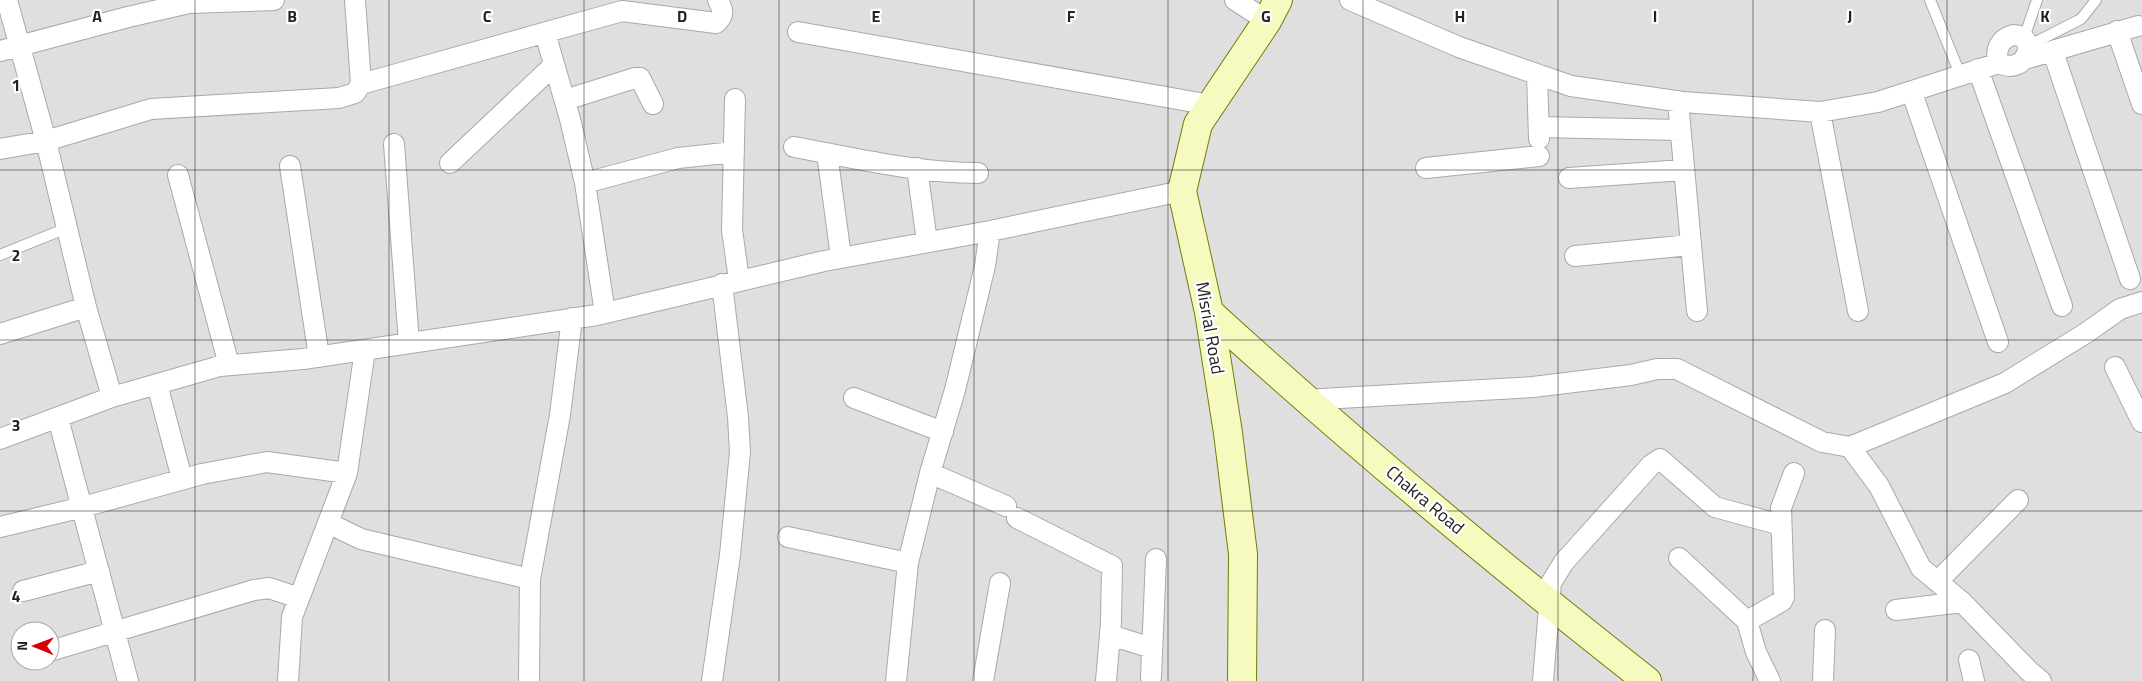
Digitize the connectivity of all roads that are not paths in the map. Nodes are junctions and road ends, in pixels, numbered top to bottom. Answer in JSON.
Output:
{"nodes":[{"id":1,"x":7,"y":0,"type":"edge"},
{"id":2,"x":274,"y":0,"type":"edge"},
{"id":3,"x":355,"y":0,"type":"edge"},
{"id":4,"x":718,"y":0,"type":"edge"},
{"id":5,"x":1235,"y":0,"type":"edge"},
{"id":6,"x":1930,"y":0,"type":"edge"},
{"id":7,"x":2037,"y":0,"type":"edge"},
{"id":8,"x":2096,"y":0,"type":"edge"},
{"id":9,"x":1360,"y":2,"type":"edge"},
{"id":10,"x":1272,"y":10,"type":"edge"},
{"id":11,"x":2138,"y":26,"type":"dead end"},
{"id":12,"x":2117,"y":31,"type":"junction"},
{"id":13,"x":545,"y":32,"type":"junction"},
{"id":14,"x":798,"y":32,"type":"dead end"},
{"id":15,"x":2026,"y":48,"type":"junction"},
{"id":16,"x":9,"y":49,"type":"edge"},
{"id":17,"x":2053,"y":52,"type":"junction"},
{"id":18,"x":1999,"y":63,"type":"junction"},
{"id":19,"x":554,"y":65,"type":"junction"},
{"id":20,"x":1969,"y":72,"type":"junction"},
{"id":21,"x":1537,"y":74,"type":"junction"},
{"id":22,"x":361,"y":84,"type":"junction"},
{"id":23,"x":1912,"y":93,"type":"junction"},
{"id":24,"x":735,"y":99,"type":"dead end"},
{"id":25,"x":565,"y":100,"type":"junction"},
{"id":26,"x":1678,"y":101,"type":"junction"},
{"id":27,"x":653,"y":104,"type":"dead end"},
{"id":28,"x":2142,"y":104,"type":"edge"},
{"id":29,"x":1211,"y":106,"type":"junction"},
{"id":30,"x":1820,"y":112,"type":"junction"},
{"id":31,"x":1539,"y":128,"type":"junction"},
{"id":32,"x":1680,"y":130,"type":"junction"},
{"id":33,"x":46,"y":141,"type":"junction"},
{"id":34,"x":394,"y":144,"type":"dead end"},
{"id":35,"x":794,"y":148,"type":"dead end"},
{"id":36,"x":0,"y":149,"type":"edge"},
{"id":37,"x":734,"y":152,"type":"junction"},
{"id":38,"x":827,"y":153,"type":"junction"},
{"id":39,"x":450,"y":163,"type":"dead end"},
{"id":40,"x":290,"y":166,"type":"dead end"},
{"id":41,"x":917,"y":168,"type":"junction"},
{"id":42,"x":1426,"y":168,"type":"dead end"},
{"id":43,"x":1684,"y":170,"type":"junction"},
{"id":44,"x":978,"y":173,"type":"dead end"},
{"id":45,"x":178,"y":175,"type":"dead end"},
{"id":46,"x":1569,"y":178,"type":"dead end"},
{"id":47,"x":585,"y":183,"type":"junction"},
{"id":48,"x":1182,"y":191,"type":"junction"},
{"id":49,"x":67,"y":228,"type":"junction"},
{"id":50,"x":990,"y":231,"type":"junction"},
{"id":51,"x":927,"y":242,"type":"junction"},
{"id":52,"x":1690,"y":245,"type":"junction"},
{"id":53,"x":0,"y":255,"type":"edge"},
{"id":54,"x":1575,"y":256,"type":"dead end"},
{"id":55,"x":841,"y":257,"type":"junction"},
{"id":56,"x":2130,"y":279,"type":"dead end"},
{"id":57,"x":730,"y":282,"type":"junction"},
{"id":58,"x":2142,"y":302,"type":"edge"},
{"id":59,"x":86,"y":306,"type":"junction"},
{"id":60,"x":2062,"y":306,"type":"dead end"},
{"id":61,"x":1697,"y":311,"type":"dead end"},
{"id":62,"x":1858,"y":311,"type":"dead end"},
{"id":63,"x":1209,"y":312,"type":"junction"},
{"id":64,"x":604,"y":313,"type":"junction"},
{"id":65,"x":572,"y":318,"type":"junction"},
{"id":66,"x":0,"y":334,"type":"edge"},
{"id":67,"x":1998,"y":342,"type":"dead end"},
{"id":68,"x":409,"y":343,"type":"junction"},
{"id":69,"x":365,"y":350,"type":"junction"},
{"id":70,"x":319,"y":357,"type":"junction"},
{"id":71,"x":229,"y":365,"type":"junction"},
{"id":72,"x":2115,"y":367,"type":"dead end"},
{"id":73,"x":157,"y":384,"type":"junction"},
{"id":74,"x":112,"y":397,"type":"junction"},
{"id":75,"x":854,"y":398,"type":"dead end"},
{"id":76,"x":1304,"y":400,"type":"junction"},
{"id":77,"x":58,"y":418,"type":"junction"},
{"id":78,"x":2142,"y":422,"type":"edge"},
{"id":79,"x":943,"y":432,"type":"junction"},
{"id":80,"x":0,"y":439,"type":"edge"},
{"id":81,"x":1850,"y":447,"type":"junction"},
{"id":82,"x":346,"y":473,"type":"junction"},
{"id":83,"x":930,"y":473,"type":"junction"},
{"id":84,"x":1794,"y":473,"type":"dead end"},
{"id":85,"x":182,"y":479,"type":"junction"},
{"id":86,"x":2018,"y":500,"type":"dead end"},
{"id":87,"x":82,"y":507,"type":"junction"},
{"id":88,"x":328,"y":523,"type":"junction"},
{"id":89,"x":1781,"y":525,"type":"junction"},
{"id":90,"x":0,"y":527,"type":"edge"},
{"id":91,"x":788,"y":537,"type":"dead end"},
{"id":92,"x":1679,"y":558,"type":"dead end"},
{"id":93,"x":1156,"y":559,"type":"dead end"},
{"id":94,"x":908,"y":564,"type":"junction"},
{"id":95,"x":99,"y":571,"type":"junction"},
{"id":96,"x":530,"y":579,"type":"junction"},
{"id":97,"x":1939,"y":580,"type":"junction"},
{"id":98,"x":1000,"y":583,"type":"dead end"},
{"id":99,"x":22,"y":591,"type":"dead end"},
{"id":100,"x":299,"y":598,"type":"junction"},
{"id":101,"x":1962,"y":602,"type":"junction"},
{"id":102,"x":1550,"y":604,"type":"junction"},
{"id":103,"x":1896,"y":610,"type":"dead end"},
{"id":104,"x":1747,"y":621,"type":"junction"},
{"id":105,"x":1825,"y":630,"type":"dead end"},
{"id":106,"x":114,"y":632,"type":"junction"},
{"id":107,"x":1110,"y":635,"type":"junction"},
{"id":108,"x":60,"y":648,"type":"edge"},
{"id":109,"x":1152,"y":648,"type":"junction"},
{"id":110,"x":1969,"y":660,"type":"dead end"},
{"id":111,"x":1151,"y":677,"type":"dead end"},
{"id":112,"x":128,"y":681,"type":"edge"},
{"id":113,"x":288,"y":681,"type":"edge"},
{"id":114,"x":528,"y":681,"type":"edge"},
{"id":115,"x":712,"y":681,"type":"edge"},
{"id":116,"x":896,"y":681,"type":"edge"},
{"id":117,"x":983,"y":681,"type":"edge"},
{"id":118,"x":1106,"y":681,"type":"edge"},
{"id":119,"x":1242,"y":681,"type":"edge"},
{"id":120,"x":1543,"y":681,"type":"edge"},
{"id":121,"x":1647,"y":681,"type":"edge"},
{"id":122,"x":1770,"y":681,"type":"edge"},
{"id":123,"x":1822,"y":681,"type":"edge"},
{"id":124,"x":1974,"y":681,"type":"edge"},
{"id":125,"x":2041,"y":681,"type":"edge"}],
"edges":[{"from":1,"to":16,"type":"street"},
{"from":2,"to":16,"type":"street"},
{"from":3,"to":22,"type":"street"},
{"from":4,"to":13,"type":"street"},
{"from":5,"to":10,"type":"street"},
{"from":6,"to":20,"type":"lane"},
{"from":7,"to":15,"type":"lane"},
{"from":8,"to":15,"type":"lane"},
{"from":9,"to":21,"type":"street"},
{"from":10,"to":29,"type":"main road","name":"Misrial Road"},
{"from":11,"to":12,"type":"street"},
{"from":12,"to":17,"type":"street"},
{"from":12,"to":28,"type":"street"},
{"from":13,"to":19,"type":"street"},
{"from":13,"to":22,"type":"street"},
{"from":14,"to":29,"type":"street"},
{"from":15,"to":17,"type":"street"},
{"from":15,"to":18,"type":"street"},
{"from":15,"to":18,"type":"street"},
{"from":16,"to":33,"type":"street"},
{"from":17,"to":56,"type":"street"},
{"from":18,"to":20,"type":"street"},
{"from":19,"to":25,"type":"street"},
{"from":19,"to":39,"type":"street"},
{"from":20,"to":23,"type":"street"},
{"from":20,"to":60,"type":"street"},
{"from":21,"to":26,"type":"street"},
{"from":21,"to":31,"type":"street"},
{"from":22,"to":33,"type":"street"},
{"from":23,"to":30,"type":"street"},
{"from":23,"to":67,"type":"street"},
{"from":24,"to":37,"type":"street"},
{"from":25,"to":27,"type":"street"},
{"from":25,"to":47,"type":"street"},
{"from":26,"to":30,"type":"street"},
{"from":26,"to":32,"type":"street"},
{"from":29,"to":48,"type":"main road","name":"Misrial Road"},
{"from":30,"to":62,"type":"street"},
{"from":31,"to":32,"type":"street"},
{"from":31,"to":42,"type":"street"},
{"from":32,"to":43,"type":"street"},
{"from":33,"to":36,"type":"street"},
{"from":33,"to":49,"type":"street"},
{"from":34,"to":68,"type":"street"},
{"from":35,"to":38,"type":"street"},
{"from":37,"to":47,"type":"street"},
{"from":37,"to":57,"type":"street"},
{"from":38,"to":41,"type":"street"},
{"from":38,"to":55,"type":"street"},
{"from":40,"to":70,"type":"street"},
{"from":41,"to":44,"type":"street"},
{"from":41,"to":51,"type":"street"},
{"from":43,"to":46,"type":"street"},
{"from":43,"to":52,"type":"street"},
{"from":45,"to":71,"type":"street"},
{"from":47,"to":64,"type":"street"},
{"from":48,"to":50,"type":"street"},
{"from":48,"to":63,"type":"main road","name":"Misrial Road"},
{"from":49,"to":53,"type":"lane"},
{"from":49,"to":59,"type":"street"},
{"from":50,"to":51,"type":"street"},
{"from":50,"to":79,"type":"street"},
{"from":51,"to":55,"type":"street"},
{"from":52,"to":54,"type":"street"},
{"from":52,"to":61,"type":"street"},
{"from":55,"to":57,"type":"street"},
{"from":57,"to":64,"type":"street"},
{"from":57,"to":115,"type":"street"},
{"from":58,"to":81,"type":"street"},
{"from":59,"to":66,"type":"street"},
{"from":59,"to":74,"type":"street"},
{"from":63,"to":76,"type":"main road","name":"Chakra Road"},
{"from":63,"to":119,"type":"main road","name":"Misrial Road"},
{"from":64,"to":65,"type":"street"},
{"from":65,"to":68,"type":"street"},
{"from":65,"to":96,"type":"street"},
{"from":68,"to":69,"type":"street"},
{"from":69,"to":70,"type":"street"},
{"from":69,"to":82,"type":"street"},
{"from":70,"to":71,"type":"street"},
{"from":71,"to":73,"type":"street"},
{"from":72,"to":78,"type":"street"},
{"from":73,"to":74,"type":"street"},
{"from":73,"to":85,"type":"street"},
{"from":74,"to":77,"type":"street"},
{"from":75,"to":79,"type":"street"},
{"from":76,"to":81,"type":"street"},
{"from":76,"to":102,"type":"main road","name":"Chakra Road"},
{"from":77,"to":80,"type":"street"},
{"from":77,"to":87,"type":"street"},
{"from":79,"to":83,"type":"street"},
{"from":81,"to":97,"type":"street"},
{"from":82,"to":85,"type":"street"},
{"from":82,"to":88,"type":"street"},
{"from":83,"to":94,"type":"street"},
{"from":83,"to":107,"type":"street"},
{"from":84,"to":89,"type":"street"},
{"from":85,"to":87,"type":"street"},
{"from":86,"to":97,"type":"street"},
{"from":87,"to":90,"type":"street"},
{"from":87,"to":95,"type":"street"},
{"from":88,"to":96,"type":"street"},
{"from":88,"to":100,"type":"street"},
{"from":89,"to":102,"type":"street"},
{"from":89,"to":104,"type":"street"},
{"from":91,"to":94,"type":"street"},
{"from":92,"to":104,"type":"street"},
{"from":93,"to":109,"type":"street"},
{"from":94,"to":116,"type":"street"},
{"from":95,"to":99,"type":"street"},
{"from":95,"to":106,"type":"street"},
{"from":96,"to":114,"type":"street"},
{"from":97,"to":101,"type":"street"},
{"from":98,"to":117,"type":"street"},
{"from":100,"to":106,"type":"street"},
{"from":100,"to":113,"type":"street"},
{"from":101,"to":103,"type":"street"},
{"from":101,"to":125,"type":"street"},
{"from":102,"to":120,"type":"street"},
{"from":102,"to":121,"type":"main road","name":"Chakra Road"},
{"from":104,"to":122,"type":"street"},
{"from":105,"to":123,"type":"street"},
{"from":106,"to":108,"type":"street"},
{"from":106,"to":112,"type":"street"},
{"from":107,"to":109,"type":"street"},
{"from":107,"to":118,"type":"street"},
{"from":109,"to":111,"type":"street"},
{"from":110,"to":124,"type":"street"}]}
